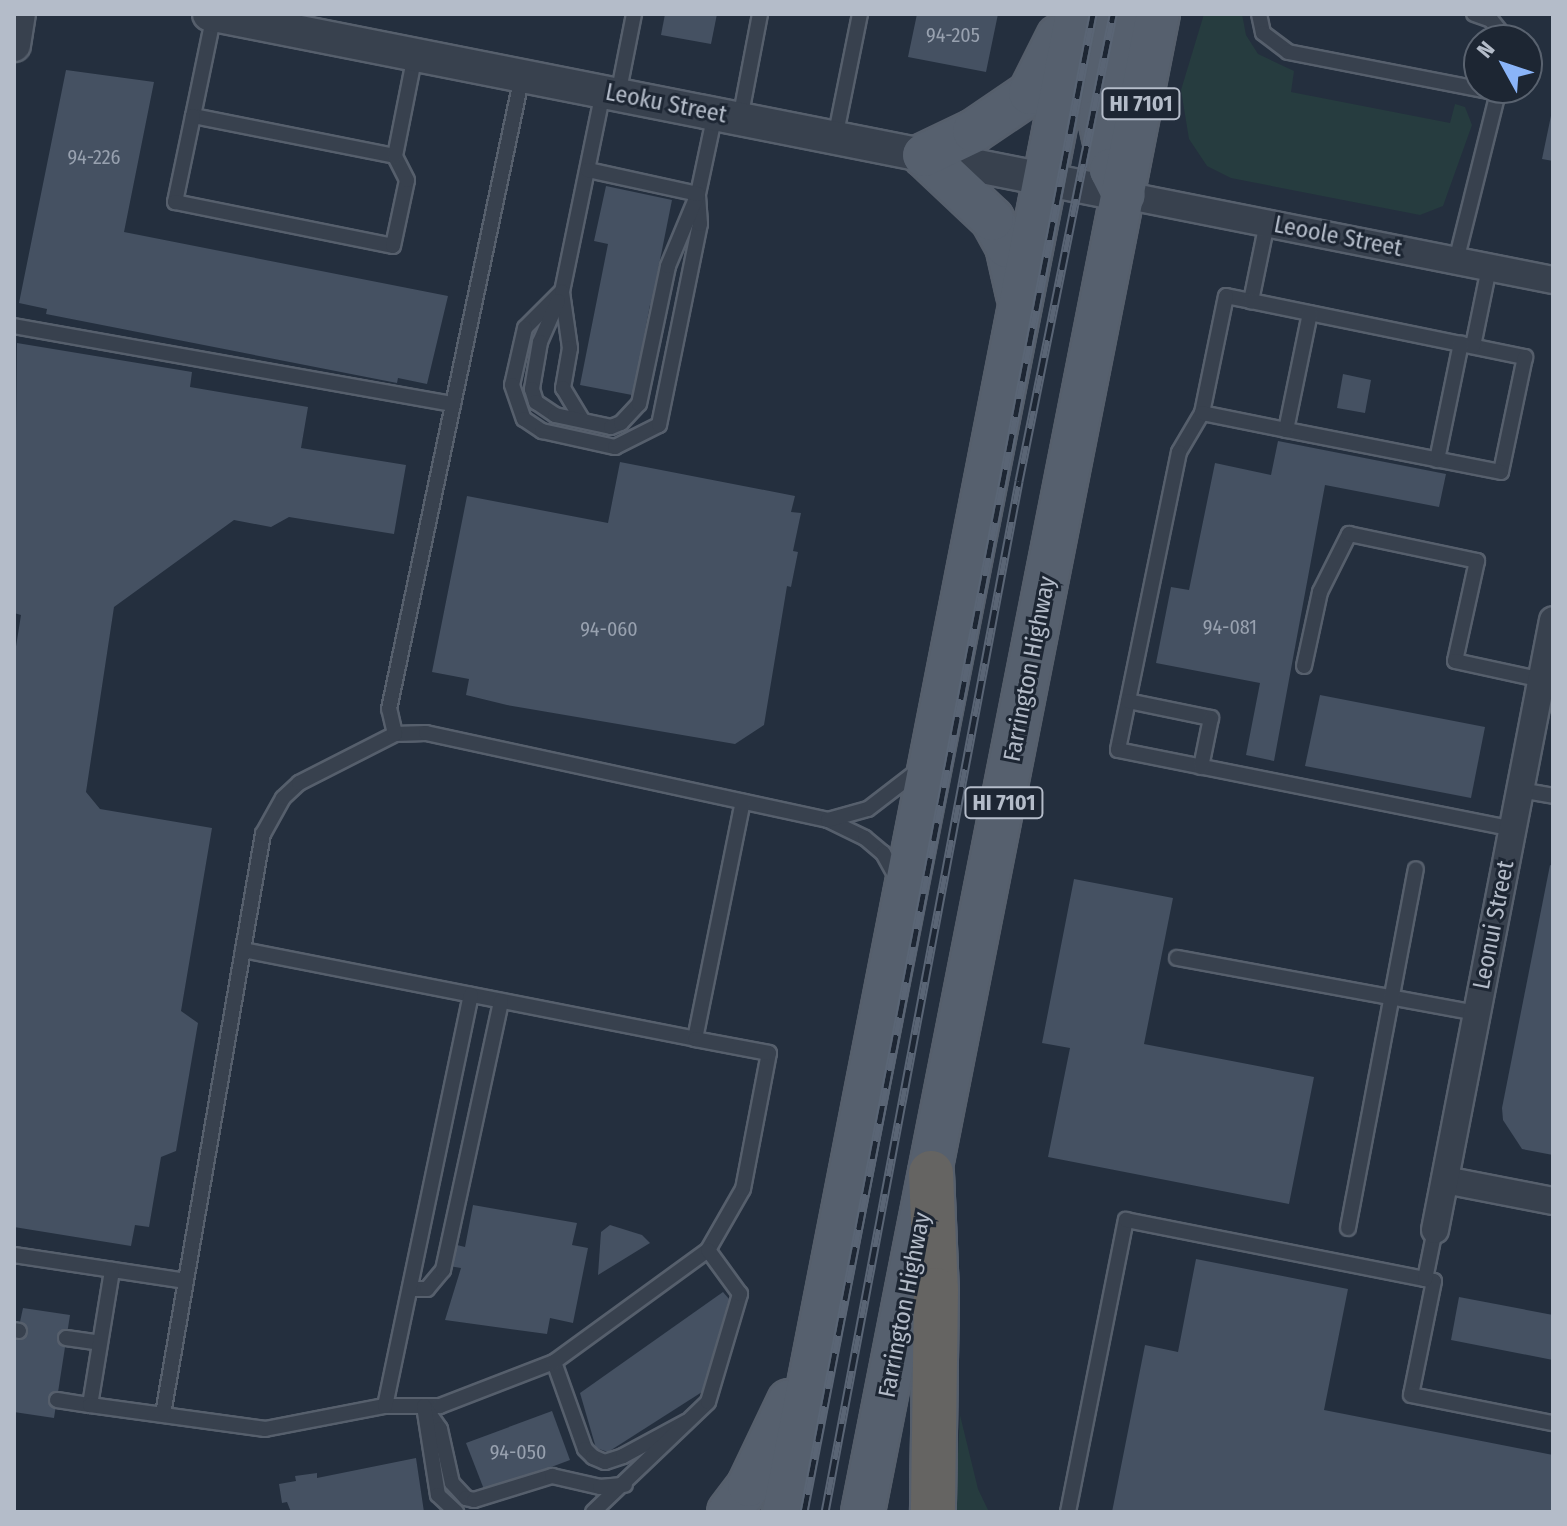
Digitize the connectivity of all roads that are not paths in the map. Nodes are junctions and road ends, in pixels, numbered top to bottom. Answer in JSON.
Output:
{"nodes":[{"id":1,"x":19,"y":14,"type":"edge"},
{"id":2,"x":212,"y":14,"type":"edge"},
{"id":3,"x":634,"y":14,"type":"edge"},
{"id":4,"x":760,"y":14,"type":"edge"},
{"id":5,"x":860,"y":14,"type":"edge"},
{"id":6,"x":1070,"y":14,"type":"edge"},
{"id":7,"x":1077,"y":14,"type":"edge"},
{"id":8,"x":1118,"y":14,"type":"edge"},
{"id":9,"x":1158,"y":14,"type":"edge"},
{"id":10,"x":1259,"y":14,"type":"edge"},
{"id":11,"x":1474,"y":14,"type":"edge"},
{"id":12,"x":255,"y":18,"type":"edge"},
{"id":13,"x":316,"y":24,"type":"edge"},
{"id":14,"x":1494,"y":24,"type":"edge"},
{"id":15,"x":14,"y":45,"type":"edge"},
{"id":16,"x":415,"y":55,"type":"junction"},
{"id":17,"x":522,"y":76,"type":"junction"},
{"id":18,"x":1463,"y":84,"type":"edge"},
{"id":19,"x":611,"y":94,"type":"junction"},
{"id":20,"x":1495,"y":104,"type":"edge"},
{"id":21,"x":193,"y":116,"type":"junction"},
{"id":22,"x":728,"y":117,"type":"junction"},
{"id":23,"x":835,"y":138,"type":"junction"},
{"id":24,"x":924,"y":155,"type":"junction"},
{"id":25,"x":395,"y":156,"type":"junction"},
{"id":26,"x":588,"y":170,"type":"junction"},
{"id":27,"x":1045,"y":179,"type":"junction"},
{"id":28,"x":698,"y":194,"type":"junction"},
{"id":29,"x":1124,"y":195,"type":"junction"},
{"id":30,"x":1267,"y":223,"type":"junction"},
{"id":31,"x":1456,"y":261,"type":"junction"},
{"id":32,"x":1489,"y":268,"type":"junction"},
{"id":33,"x":1553,"y":280,"type":"edge"},
{"id":34,"x":562,"y":291,"type":"junction"},
{"id":35,"x":1251,"y":301,"type":"junction"},
{"id":36,"x":1021,"y":310,"type":"junction"},
{"id":37,"x":1310,"y":313,"type":"junction"},
{"id":38,"x":14,"y":326,"type":"edge"},
{"id":39,"x":1467,"y":345,"type":"junction"},
{"id":40,"x":453,"y":404,"type":"junction"},
{"id":41,"x":1202,"y":413,"type":"junction"},
{"id":42,"x":583,"y":421,"type":"junction"},
{"id":43,"x":1286,"y":430,"type":"junction"},
{"id":44,"x":1437,"y":460,"type":"junction"},
{"id":45,"x":1553,"y":620,"type":"edge"},
{"id":46,"x":1304,"y":666,"type":"dead end"},
{"id":47,"x":1542,"y":680,"type":"junction"},
{"id":48,"x":1128,"y":701,"type":"junction"},
{"id":49,"x":395,"y":734,"type":"junction"},
{"id":50,"x":932,"y":758,"type":"junction"},
{"id":51,"x":1201,"y":767,"type":"junction"},
{"id":52,"x":1520,"y":790,"type":"junction"},
{"id":53,"x":1553,"y":796,"type":"edge"},
{"id":54,"x":743,"y":802,"type":"junction"},
{"id":55,"x":828,"y":820,"type":"junction"},
{"id":56,"x":1513,"y":829,"type":"junction"},
{"id":57,"x":1416,"y":869,"type":"dead end"},
{"id":58,"x":905,"y":893,"type":"junction"},
{"id":59,"x":243,"y":950,"type":"junction"},
{"id":60,"x":1177,"y":958,"type":"dead end"},
{"id":61,"x":471,"y":995,"type":"junction"},
{"id":62,"x":1391,"y":997,"type":"junction"},
{"id":63,"x":501,"y":1001,"type":"junction"},
{"id":64,"x":1477,"y":1013,"type":"junction"},
{"id":65,"x":695,"y":1039,"type":"junction"},
{"id":66,"x":931,"y":1173,"type":"junction"},
{"id":67,"x":1445,"y":1180,"type":"junction"},
{"id":68,"x":1553,"y":1201,"type":"edge"},
{"id":69,"x":1348,"y":1228,"type":"dead end"},
{"id":70,"x":1435,"y":1230,"type":"joint"},
{"id":71,"x":708,"y":1250,"type":"junction"},
{"id":72,"x":14,"y":1255,"type":"edge"},
{"id":73,"x":112,"y":1270,"type":"junction"},
{"id":74,"x":1425,"y":1279,"type":"junction"},
{"id":75,"x":186,"y":1281,"type":"junction"},
{"id":76,"x":410,"y":1289,"type":"junction"},
{"id":77,"x":824,"y":1306,"type":"junction"},
{"id":78,"x":66,"y":1338,"type":"dead end"},
{"id":79,"x":100,"y":1343,"type":"junction"},
{"id":80,"x":554,"y":1362,"type":"junction"},
{"id":81,"x":57,"y":1400,"type":"dead end"},
{"id":82,"x":90,"y":1405,"type":"junction"},
{"id":83,"x":385,"y":1406,"type":"junction"},
{"id":84,"x":424,"y":1406,"type":"junction"},
{"id":85,"x":163,"y":1414,"type":"junction"},
{"id":86,"x":693,"y":1419,"type":"junction"},
{"id":87,"x":1553,"y":1423,"type":"edge"},
{"id":88,"x":625,"y":1485,"type":"junction"},
{"id":89,"x":456,"y":1512,"type":"edge"},
{"id":90,"x":593,"y":1512,"type":"edge"},
{"id":91,"x":729,"y":1512,"type":"edge"},
{"id":92,"x":784,"y":1512,"type":"edge"},
{"id":93,"x":863,"y":1512,"type":"edge"},
{"id":94,"x":933,"y":1512,"type":"edge"},
{"id":95,"x":1068,"y":1512,"type":"edge"}],
"edges":[{"from":1,"to":15,"type":"street"},
{"from":2,"to":12,"type":"street","name":"Leoku Street"},
{"from":2,"to":21,"type":"lane"},
{"from":3,"to":19,"type":"lane"},
{"from":4,"to":22,"type":"lane"},
{"from":5,"to":23,"type":"lane"},
{"from":6,"to":24,"type":"main road"},
{"from":7,"to":27,"type":"main road"},
{"from":8,"to":29,"type":"main road"},
{"from":9,"to":29,"type":"main road","name":"Farrington Highway","number":"HI 7101"},
{"from":10,"to":18,"type":"lane"},
{"from":11,"to":14,"type":"lane"},
{"from":12,"to":13,"type":"street","name":"Leoku Street"},
{"from":13,"to":16,"type":"street","name":"Leoku Street"},
{"from":16,"to":17,"type":"street","name":"Leoku Street"},
{"from":16,"to":25,"type":"lane"},
{"from":17,"to":19,"type":"street","name":"Leoku Street"},
{"from":17,"to":40,"type":"lane"},
{"from":19,"to":22,"type":"street","name":"Leoku Street"},
{"from":19,"to":26,"type":"lane"},
{"from":20,"to":31,"type":"lane"},
{"from":21,"to":25,"type":"lane"},
{"from":21,"to":25,"type":"lane"},
{"from":22,"to":23,"type":"street","name":"Leoku Street"},
{"from":22,"to":28,"type":"lane"},
{"from":23,"to":24,"type":"street","name":"Leoku Street"},
{"from":24,"to":27,"type":"street","name":"Leoku Street"},
{"from":24,"to":36,"type":"main road"},
{"from":26,"to":28,"type":"lane"},
{"from":26,"to":34,"type":"lane"},
{"from":27,"to":29,"type":"street","name":"Leoku Street"},
{"from":27,"to":36,"type":"main road"},
{"from":28,"to":34,"type":"lane"},
{"from":28,"to":42,"type":"lane"},
{"from":29,"to":30,"type":"street","name":"Leoole Street"},
{"from":29,"to":66,"type":"main road","name":"Farrington Highway","number":"HI 7101"},
{"from":30,"to":31,"type":"street","name":"Leoole Street"},
{"from":30,"to":35,"type":"lane"},
{"from":31,"to":32,"type":"street","name":"Leoole Street"},
{"from":32,"to":33,"type":"street","name":"Leoole Street"},
{"from":32,"to":39,"type":"lane"},
{"from":34,"to":42,"type":"lane"},
{"from":34,"to":42,"type":"lane"},
{"from":35,"to":37,"type":"lane"},
{"from":35,"to":41,"type":"lane"},
{"from":36,"to":50,"type":"main road"},
{"from":37,"to":39,"type":"lane"},
{"from":37,"to":43,"type":"lane"},
{"from":38,"to":40,"type":"lane"},
{"from":39,"to":44,"type":"lane"},
{"from":39,"to":44,"type":"lane"},
{"from":40,"to":49,"type":"lane"},
{"from":41,"to":43,"type":"lane"},
{"from":41,"to":48,"type":"lane"},
{"from":43,"to":44,"type":"lane"},
{"from":45,"to":47,"type":"street","name":"Leonui Street"},
{"from":46,"to":47,"type":"lane"},
{"from":47,"to":52,"type":"street","name":"Leonui Street"},
{"from":48,"to":51,"type":"lane"},
{"from":48,"to":51,"type":"lane"},
{"from":49,"to":54,"type":"lane"},
{"from":49,"to":59,"type":"lane"},
{"from":50,"to":55,"type":"lane"},
{"from":50,"to":58,"type":"main road"},
{"from":51,"to":56,"type":"lane"},
{"from":52,"to":53,"type":"lane"},
{"from":52,"to":56,"type":"street","name":"Leonui Street"},
{"from":54,"to":55,"type":"lane"},
{"from":54,"to":65,"type":"lane"},
{"from":55,"to":58,"type":"lane"},
{"from":56,"to":64,"type":"street","name":"Leonui Street"},
{"from":57,"to":62,"type":"lane"},
{"from":58,"to":77,"type":"main road"},
{"from":59,"to":61,"type":"lane"},
{"from":59,"to":75,"type":"lane"},
{"from":60,"to":62,"type":"lane"},
{"from":61,"to":63,"type":"lane"},
{"from":61,"to":76,"type":"lane"},
{"from":62,"to":64,"type":"lane"},
{"from":62,"to":69,"type":"lane"},
{"from":63,"to":65,"type":"lane"},
{"from":63,"to":76,"type":"lane"},
{"from":64,"to":67,"type":"street","name":"Leonui Street"},
{"from":65,"to":71,"type":"lane"},
{"from":66,"to":93,"type":"main road","name":"Farrington Highway","number":"HI 7101"},
{"from":66,"to":94,"type":"highway"},
{"from":67,"to":68,"type":"street"},
{"from":67,"to":70,"type":"street","name":"Leonui Street"},
{"from":70,"to":74,"type":"lane"},
{"from":71,"to":80,"type":"lane"},
{"from":71,"to":86,"type":"lane"},
{"from":72,"to":73,"type":"lane"},
{"from":73,"to":75,"type":"lane"},
{"from":73,"to":79,"type":"lane"},
{"from":74,"to":87,"type":"lane"},
{"from":74,"to":95,"type":"lane"},
{"from":75,"to":85,"type":"lane"},
{"from":76,"to":83,"type":"lane"},
{"from":77,"to":91,"type":"main road"},
{"from":77,"to":92,"type":"main road"},
{"from":78,"to":79,"type":"lane"},
{"from":79,"to":82,"type":"lane"},
{"from":80,"to":84,"type":"lane"},
{"from":80,"to":86,"type":"lane"},
{"from":81,"to":82,"type":"lane"},
{"from":82,"to":85,"type":"lane"},
{"from":83,"to":84,"type":"lane"},
{"from":83,"to":85,"type":"lane"},
{"from":84,"to":88,"type":"lane"},
{"from":84,"to":89,"type":"lane"},
{"from":86,"to":88,"type":"lane"},
{"from":88,"to":90,"type":"lane"}]}
